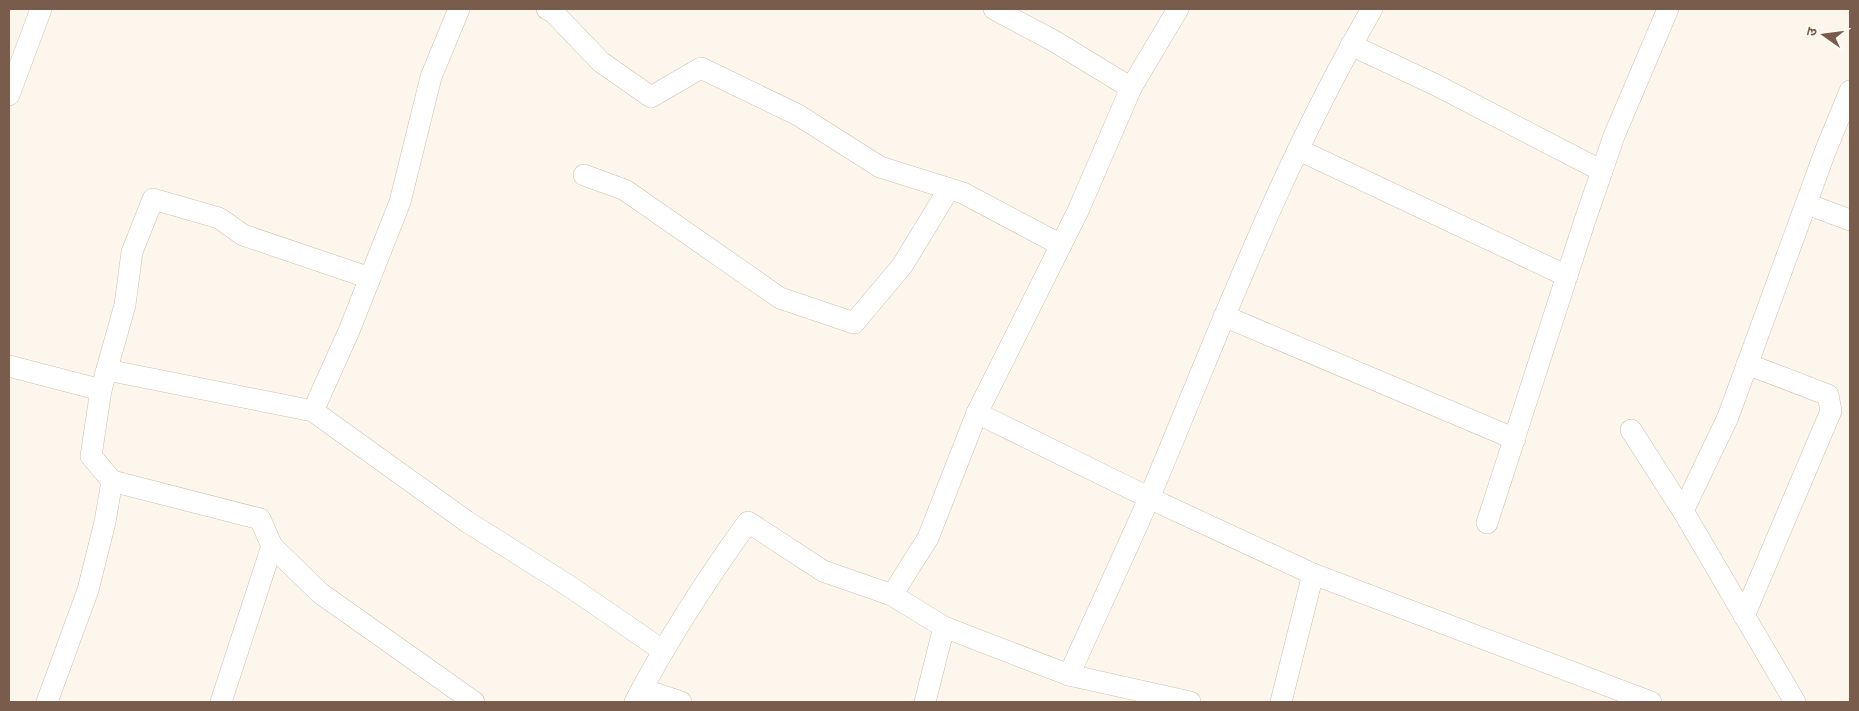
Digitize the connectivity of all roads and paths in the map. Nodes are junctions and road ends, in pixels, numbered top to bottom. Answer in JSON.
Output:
{"nodes":[{"id":1,"x":41,"y":9,"type":"edge"},
{"id":2,"x":459,"y":9,"type":"edge"},
{"id":3,"x":546,"y":9,"type":"edge"},
{"id":4,"x":994,"y":9,"type":"edge"},
{"id":5,"x":1178,"y":9,"type":"edge"},
{"id":6,"x":1372,"y":9,"type":"edge"},
{"id":7,"x":1668,"y":9,"type":"edge"},
{"id":8,"x":1352,"y":45,"type":"junction"},
{"id":9,"x":1131,"y":88,"type":"junction"},
{"id":10,"x":1850,"y":91,"type":"edge"},
{"id":11,"x":9,"y":95,"type":"edge"},
{"id":12,"x":1299,"y":150,"type":"junction"},
{"id":13,"x":1602,"y":171,"type":"junction"},
{"id":14,"x":584,"y":175,"type":"dead end"},
{"id":15,"x":949,"y":189,"type":"junction"},
{"id":16,"x":1807,"y":204,"type":"junction"},
{"id":17,"x":1850,"y":220,"type":"edge"},
{"id":18,"x":1061,"y":245,"type":"junction"},
{"id":19,"x":1567,"y":276,"type":"junction"},
{"id":20,"x":370,"y":278,"type":"junction"},
{"id":21,"x":1224,"y":316,"type":"junction"},
{"id":22,"x":1747,"y":364,"type":"junction"},
{"id":23,"x":9,"y":366,"type":"edge"},
{"id":24,"x":107,"y":370,"type":"junction"},
{"id":25,"x":101,"y":390,"type":"junction"},
{"id":26,"x":313,"y":411,"type":"junction"},
{"id":27,"x":977,"y":413,"type":"junction"},
{"id":28,"x":1631,"y":430,"type":"dead end"},
{"id":29,"x":1515,"y":439,"type":"junction"},
{"id":30,"x":112,"y":481,"type":"junction"},
{"id":31,"x":1149,"y":497,"type":"junction"},
{"id":32,"x":1683,"y":511,"type":"junction"},
{"id":33,"x":1487,"y":523,"type":"dead end"},
{"id":34,"x":272,"y":546,"type":"junction"},
{"id":35,"x":1313,"y":574,"type":"junction"},
{"id":36,"x":892,"y":595,"type":"junction"},
{"id":37,"x":1744,"y":616,"type":"junction"},
{"id":38,"x":944,"y":626,"type":"junction"},
{"id":39,"x":662,"y":650,"type":"junction"},
{"id":40,"x":1069,"y":675,"type":"junction"},
{"id":41,"x":638,"y":696,"type":"edge"},
{"id":42,"x":47,"y":702,"type":"edge"},
{"id":43,"x":221,"y":702,"type":"edge"},
{"id":44,"x":474,"y":702,"type":"edge"},
{"id":45,"x":681,"y":702,"type":"edge"},
{"id":46,"x":926,"y":702,"type":"edge"},
{"id":47,"x":1190,"y":702,"type":"edge"},
{"id":48,"x":1281,"y":702,"type":"edge"},
{"id":49,"x":1651,"y":702,"type":"edge"},
{"id":50,"x":1795,"y":702,"type":"edge"}],
"edges":[{"from":1,"to":11,"type":"street"},
{"from":2,"to":20,"type":"street"},
{"from":3,"to":15,"type":"street"},
{"from":4,"to":9,"type":"street"},
{"from":5,"to":9,"type":"street"},
{"from":6,"to":8,"type":"street"},
{"from":7,"to":13,"type":"street"},
{"from":8,"to":12,"type":"street"},
{"from":8,"to":13,"type":"street"},
{"from":9,"to":18,"type":"street"},
{"from":10,"to":16,"type":"street"},
{"from":12,"to":19,"type":"street"},
{"from":12,"to":21,"type":"street"},
{"from":13,"to":19,"type":"street"},
{"from":14,"to":15,"type":"street"},
{"from":15,"to":18,"type":"street"},
{"from":16,"to":17,"type":"street"},
{"from":16,"to":22,"type":"street"},
{"from":18,"to":27,"type":"street"},
{"from":19,"to":29,"type":"street"},
{"from":20,"to":24,"type":"street"},
{"from":20,"to":26,"type":"street"},
{"from":21,"to":29,"type":"street"},
{"from":21,"to":31,"type":"street"},
{"from":22,"to":32,"type":"street"},
{"from":22,"to":37,"type":"street"},
{"from":23,"to":25,"type":"street"},
{"from":24,"to":25,"type":"street"},
{"from":24,"to":26,"type":"street"},
{"from":25,"to":30,"type":"street"},
{"from":26,"to":39,"type":"street"},
{"from":27,"to":31,"type":"street"},
{"from":27,"to":36,"type":"street"},
{"from":28,"to":32,"type":"street"},
{"from":29,"to":33,"type":"street"},
{"from":30,"to":34,"type":"street"},
{"from":30,"to":42,"type":"street"},
{"from":31,"to":35,"type":"street"},
{"from":31,"to":40,"type":"street"},
{"from":32,"to":37,"type":"street"},
{"from":34,"to":43,"type":"street"},
{"from":34,"to":44,"type":"street"},
{"from":35,"to":48,"type":"street"},
{"from":35,"to":49,"type":"street"},
{"from":36,"to":38,"type":"street"},
{"from":36,"to":39,"type":"street"},
{"from":37,"to":50,"type":"street"},
{"from":38,"to":40,"type":"street"},
{"from":38,"to":46,"type":"street"},
{"from":39,"to":41,"type":"street"},
{"from":40,"to":47,"type":"street"},
{"from":41,"to":45,"type":"street"}]}
